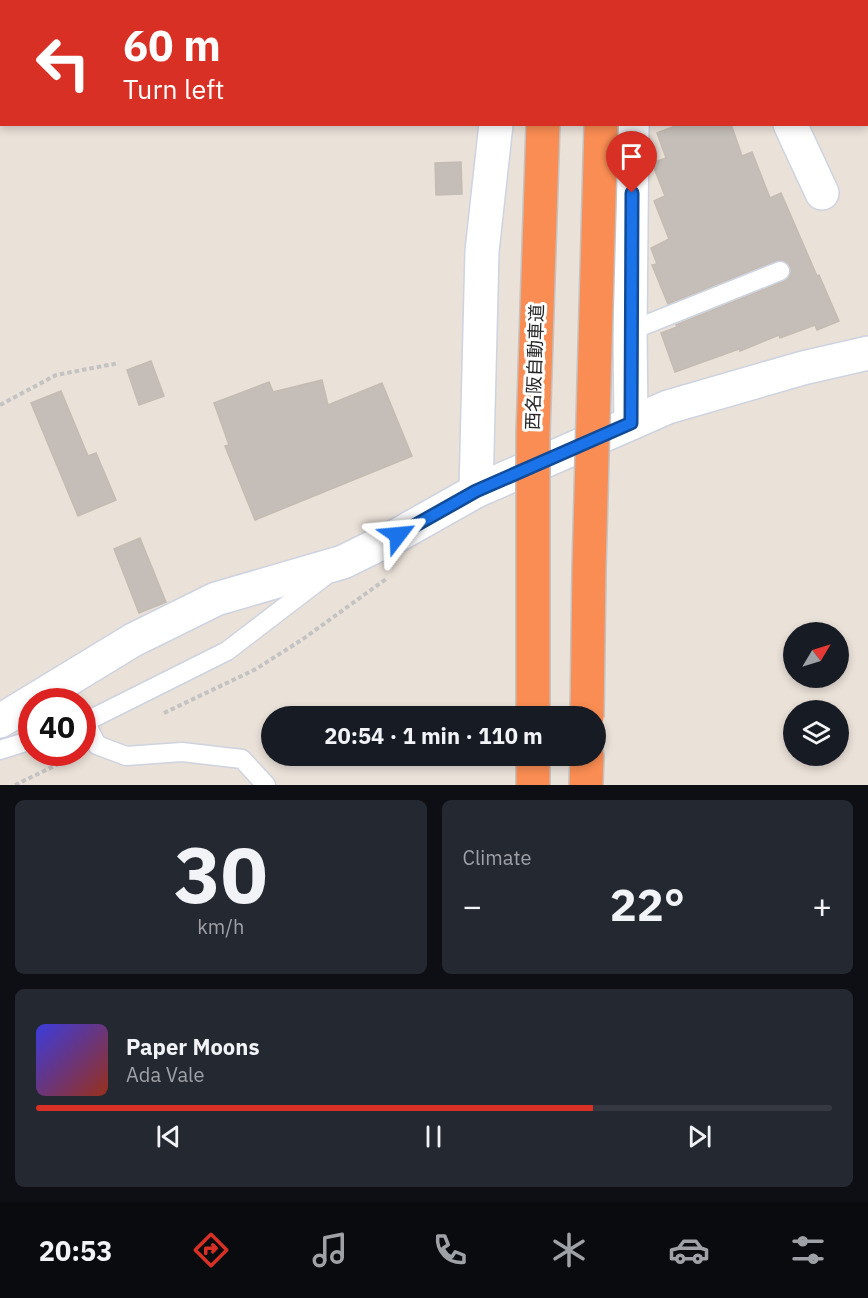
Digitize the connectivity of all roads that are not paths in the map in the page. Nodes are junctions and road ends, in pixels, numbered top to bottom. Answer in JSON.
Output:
{"nodes":[{"id":1,"x":496,"y":126,"type":"edge"},
{"id":2,"x":543,"y":126,"type":"edge"},
{"id":3,"x":601,"y":126,"type":"edge"},
{"id":4,"x":632,"y":126,"type":"edge"},
{"id":5,"x":791,"y":126,"type":"edge"},
{"id":6,"x":822,"y":193,"type":"dead end"},
{"id":7,"x":780,"y":271,"type":"dead end"},
{"id":8,"x":630,"y":331,"type":"junction"},
{"id":9,"x":868,"y":353,"type":"edge"},
{"id":10,"x":631,"y":423,"type":"junction"},
{"id":11,"x":476,"y":491,"type":"junction"},
{"id":12,"x":343,"y":562,"type":"junction"},
{"id":13,"x":533,"y":706,"type":"edge"},
{"id":14,"x":587,"y":706,"type":"edge"},
{"id":15,"x":96,"y":716,"type":"edge"},
{"id":16,"x":0,"y":721,"type":"edge"},
{"id":17,"x":96,"y":743,"type":"edge"},
{"id":18,"x":18,"y":744,"type":"edge"},
{"id":19,"x":0,"y":750,"type":"edge"},
{"id":20,"x":533,"y":766,"type":"edge"},
{"id":21,"x":587,"y":766,"type":"edge"},
{"id":22,"x":266,"y":785,"type":"edge"},
{"id":23,"x":533,"y":785,"type":"edge"},
{"id":24,"x":586,"y":785,"type":"edge"}],
"edges":[{"from":1,"to":11,"type":"street"},
{"from":2,"to":13,"type":"highway","name":"西名阪自動車道","bridge":true},
{"from":3,"to":14,"type":"highway","bridge":true},
{"from":4,"to":8,"type":"street"},
{"from":5,"to":6,"type":"street"},
{"from":7,"to":8,"type":"lane"},
{"from":8,"to":10,"type":"street"},
{"from":9,"to":10,"type":"street"},
{"from":10,"to":11,"type":"street"},
{"from":11,"to":12,"type":"street"},
{"from":12,"to":15,"type":"lane"},
{"from":12,"to":16,"type":"street"},
{"from":17,"to":22,"type":"lane"},
{"from":18,"to":19,"type":"lane"},
{"from":20,"to":23,"type":"highway"},
{"from":21,"to":24,"type":"highway"}]}
